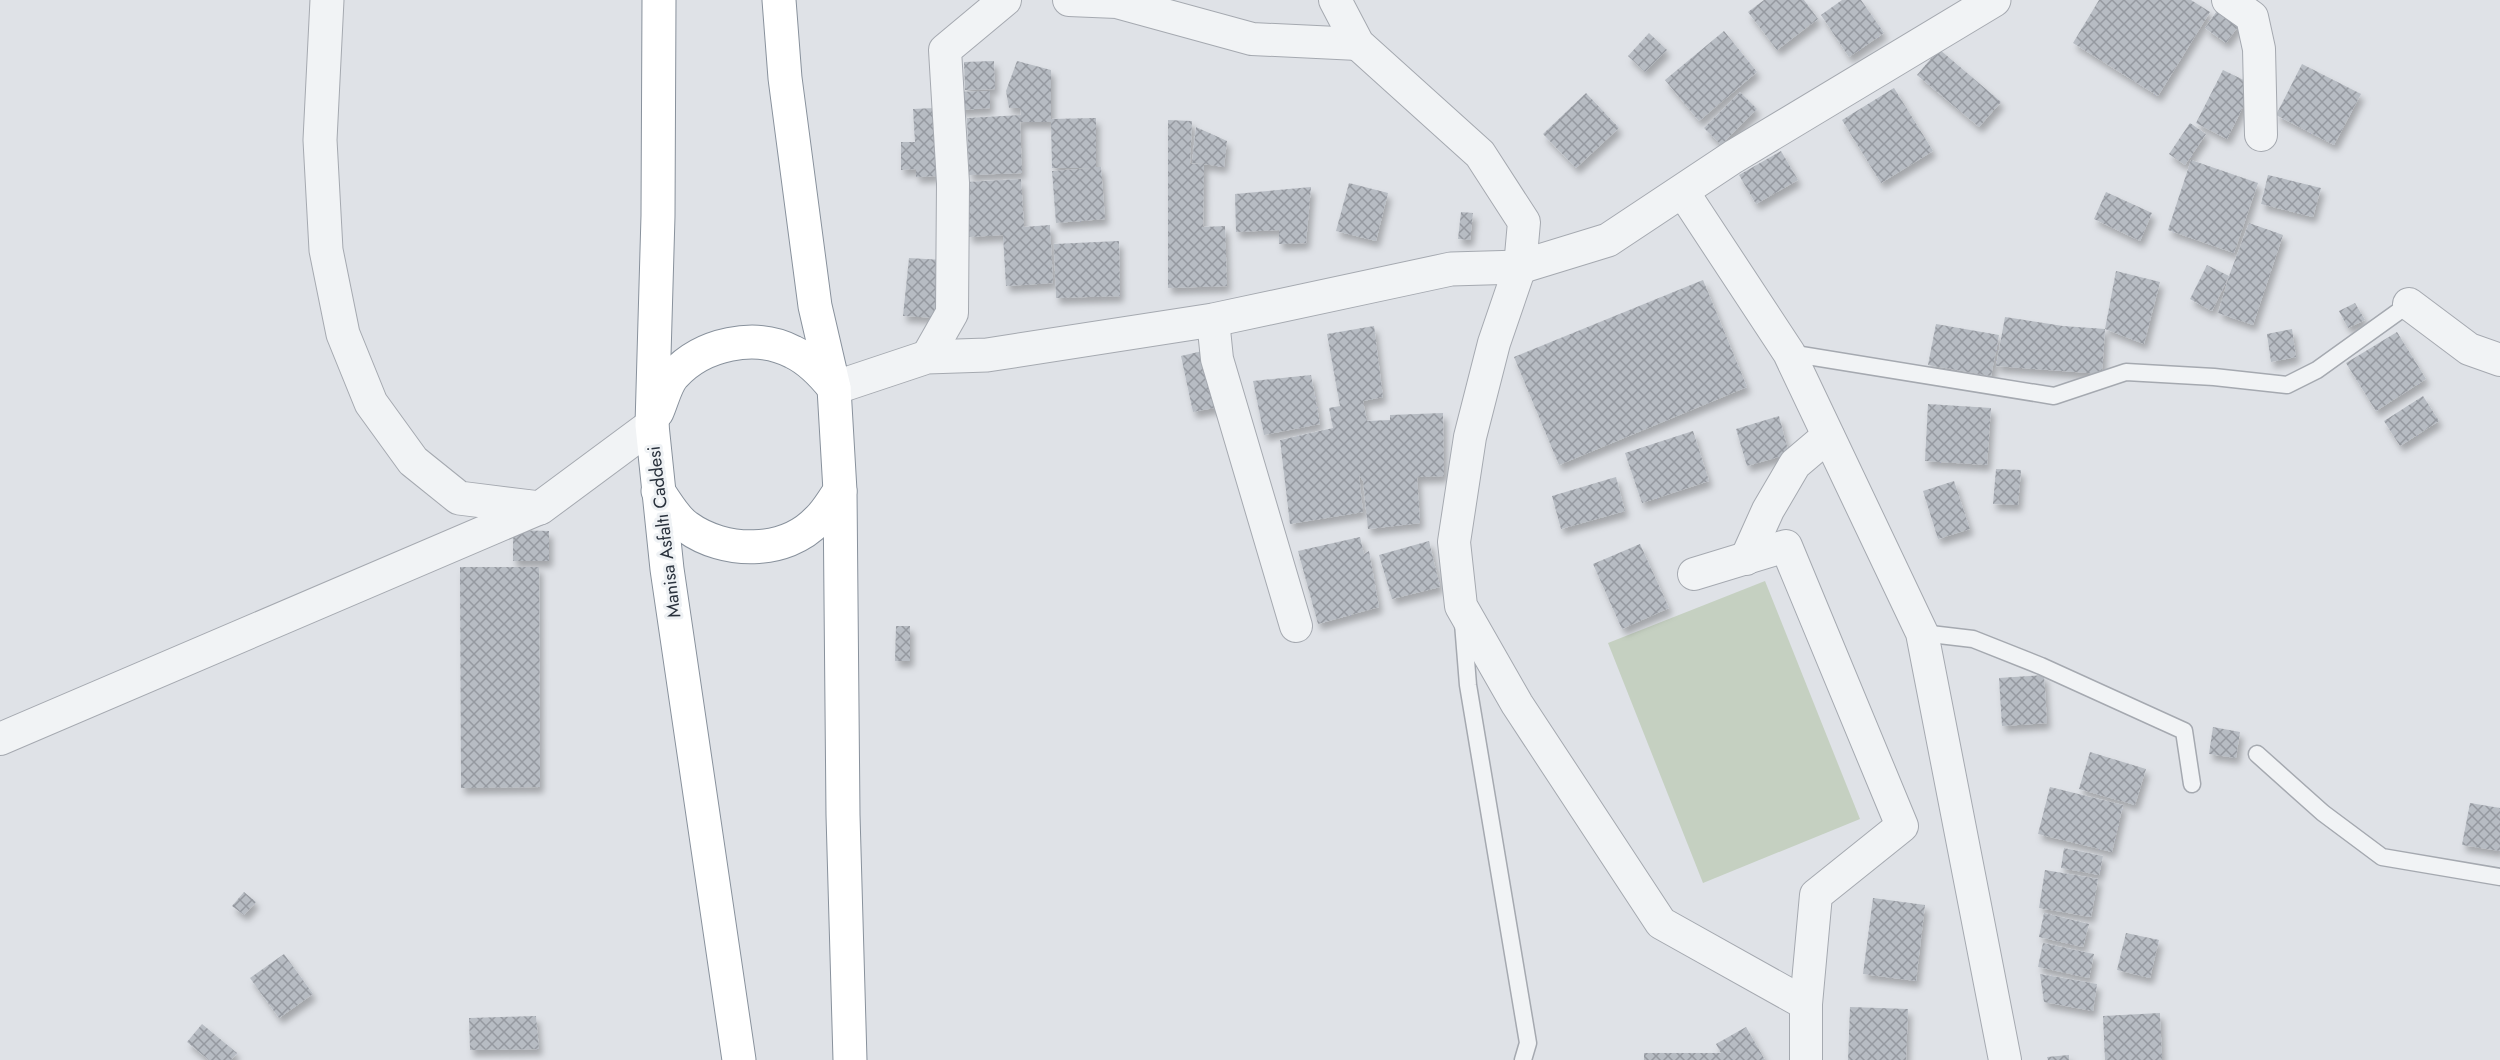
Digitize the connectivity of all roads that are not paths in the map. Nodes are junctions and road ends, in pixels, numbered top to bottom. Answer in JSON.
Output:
{"nodes":[{"id":1,"x":327,"y":0,"type":"edge"},
{"id":2,"x":659,"y":0,"type":"edge"},
{"id":3,"x":779,"y":0,"type":"edge"},
{"id":4,"x":1005,"y":0,"type":"edge"},
{"id":5,"x":1069,"y":0,"type":"edge"},
{"id":6,"x":1335,"y":0,"type":"edge"},
{"id":7,"x":1995,"y":0,"type":"edge"},
{"id":8,"x":2228,"y":0,"type":"edge"},
{"id":9,"x":1358,"y":44,"type":"junction"},
{"id":10,"x":2261,"y":135,"type":"dead end"},
{"id":11,"x":1690,"y":188,"type":"junction"},
{"id":12,"x":1520,"y":267,"type":"junction"},
{"id":13,"x":2409,"y":304,"type":"joint"},
{"id":14,"x":1213,"y":320,"type":"junction"},
{"id":15,"x":1789,"y":353,"type":"junction"},
{"id":16,"x":927,"y":357,"type":"junction"},
{"id":17,"x":2500,"y":360,"type":"edge"},
{"id":18,"x":834,"y":388,"type":"junction"},
{"id":19,"x":652,"y":425,"type":"junction"},
{"id":20,"x":1828,"y":436,"type":"junction"},
{"id":21,"x":658,"y":491,"type":"junction"},
{"id":22,"x":840,"y":491,"type":"junction"},
{"id":23,"x":540,"y":508,"type":"junction"},
{"id":24,"x":1746,"y":559,"type":"junction"},
{"id":25,"x":1694,"y":574,"type":"dead end"},
{"id":26,"x":1461,"y":606,"type":"junction"},
{"id":27,"x":1296,"y":626,"type":"dead end"},
{"id":28,"x":1922,"y":633,"type":"junction"},
{"id":29,"x":0,"y":739,"type":"edge"},
{"id":30,"x":2256,"y":754,"type":"dead end"},
{"id":31,"x":2192,"y":784,"type":"dead end"},
{"id":32,"x":2500,"y":877,"type":"edge"},
{"id":33,"x":1806,"y":1004,"type":"junction"},
{"id":34,"x":739,"y":1060,"type":"edge"},
{"id":35,"x":850,"y":1060,"type":"edge"},
{"id":36,"x":1523,"y":1060,"type":"edge"},
{"id":37,"x":1806,"y":1060,"type":"edge"},
{"id":38,"x":2005,"y":1060,"type":"edge"}],
"edges":[{"from":1,"to":23,"type":"street"},
{"from":2,"to":19,"type":"highway","name":"Manisa Asfaltı Caddesi"},
{"from":3,"to":18,"type":"highway"},
{"from":4,"to":16,"type":"street"},
{"from":5,"to":9,"type":"street"},
{"from":6,"to":9,"type":"street"},
{"from":7,"to":11,"type":"street"},
{"from":8,"to":10,"type":"street"},
{"from":9,"to":12,"type":"street"},
{"from":11,"to":12,"type":"street"},
{"from":11,"to":15,"type":"street"},
{"from":12,"to":14,"type":"street"},
{"from":12,"to":26,"type":"street"},
{"from":13,"to":15,"type":"lane"},
{"from":13,"to":17,"type":"street"},
{"from":14,"to":16,"type":"street"},
{"from":14,"to":27,"type":"street"},
{"from":15,"to":20,"type":"street"},
{"from":16,"to":18,"type":"street"},
{"from":18,"to":19,"type":"highway"},
{"from":18,"to":22,"type":"highway"},
{"from":19,"to":21,"type":"highway","name":"Manisa Asfaltı Caddesi"},
{"from":19,"to":23,"type":"street"},
{"from":20,"to":24,"type":"street"},
{"from":20,"to":28,"type":"street"},
{"from":21,"to":22,"type":"highway"},
{"from":21,"to":34,"type":"highway","name":"Manisa Asfaltı Caddesi"},
{"from":22,"to":35,"type":"highway"},
{"from":23,"to":29,"type":"street"},
{"from":24,"to":25,"type":"street"},
{"from":24,"to":33,"type":"street"},
{"from":26,"to":33,"type":"street"},
{"from":26,"to":36,"type":"lane"},
{"from":28,"to":31,"type":"lane"},
{"from":28,"to":38,"type":"street"},
{"from":30,"to":32,"type":"lane"},
{"from":33,"to":37,"type":"street"}]}
